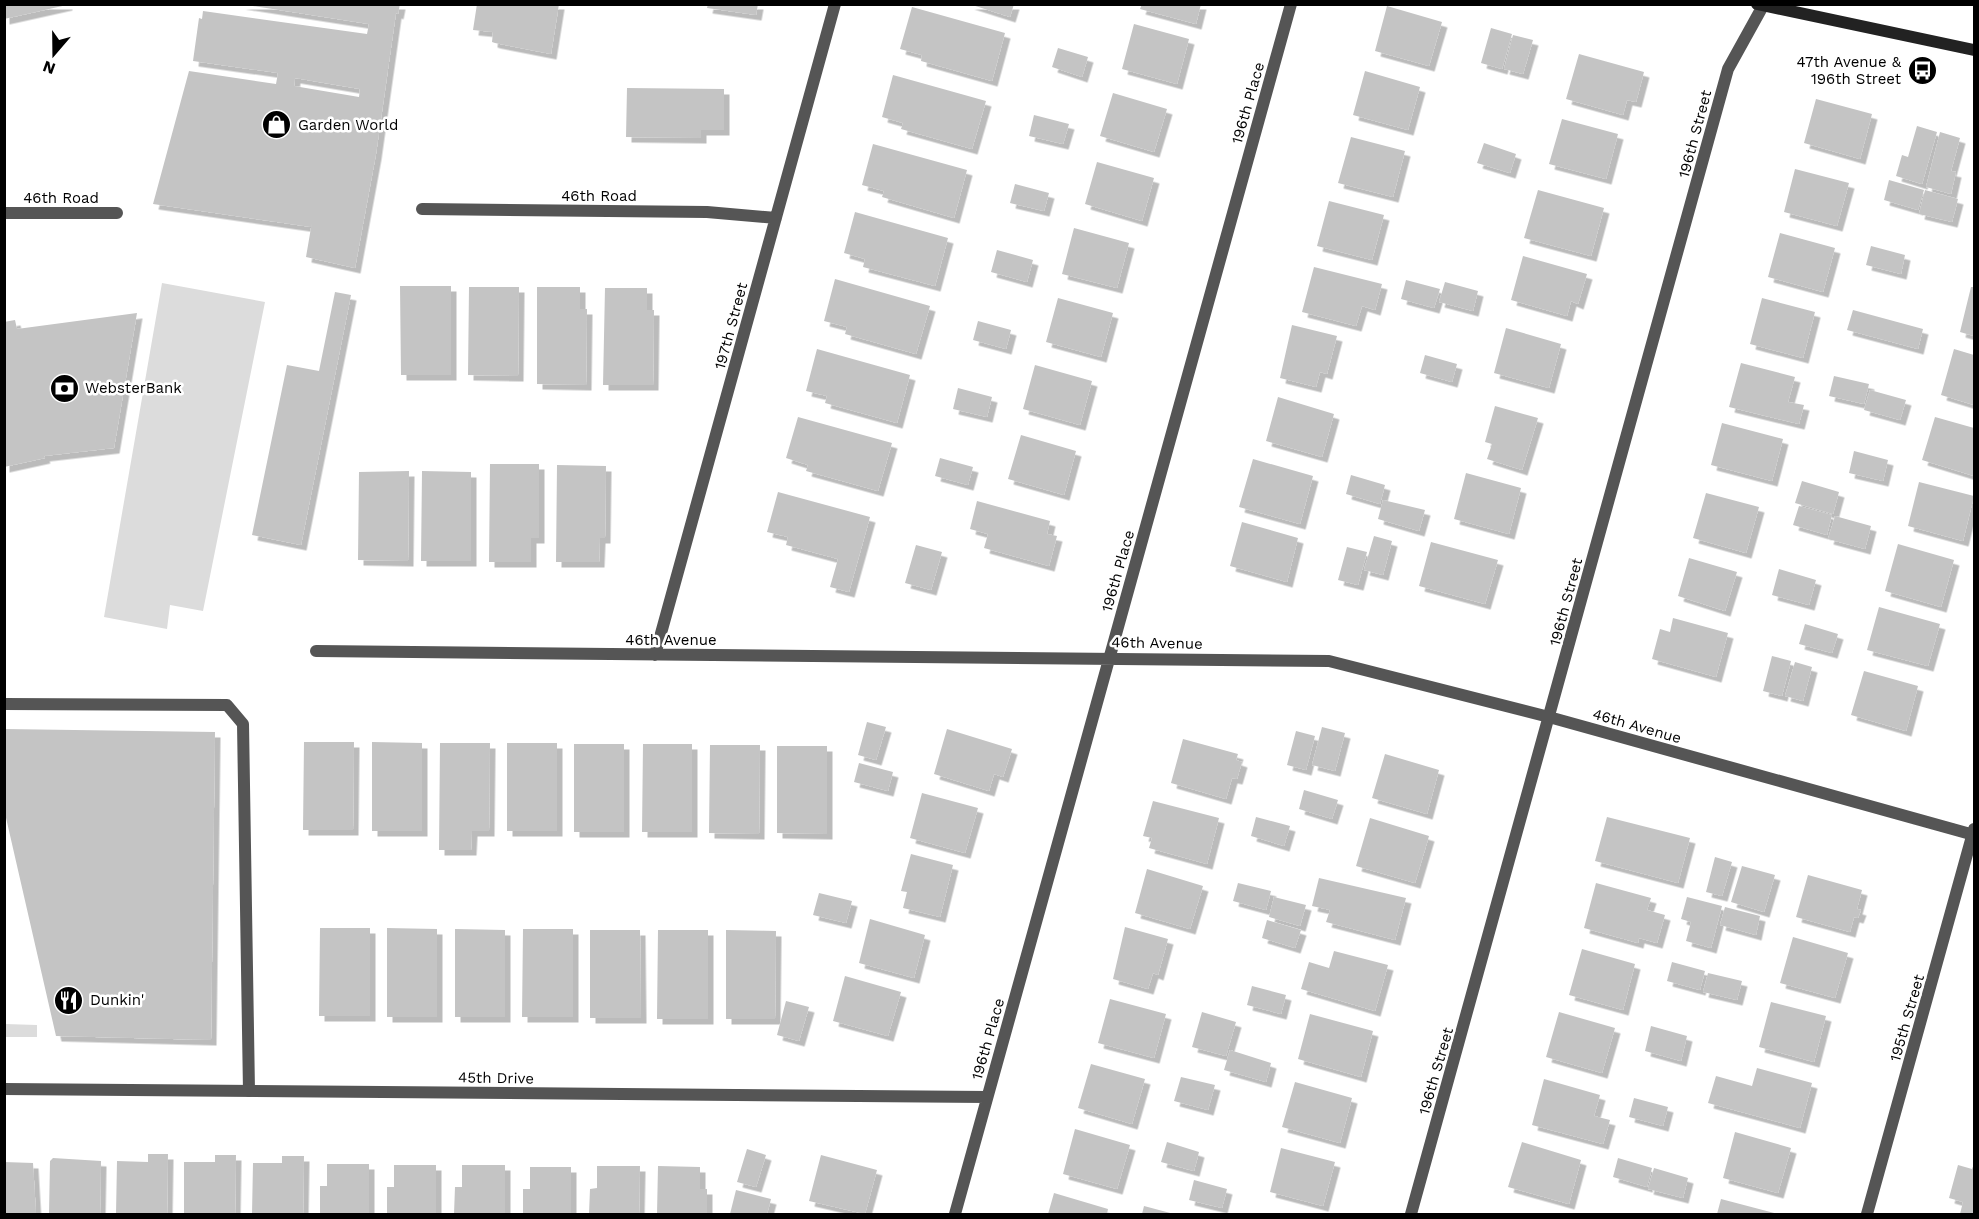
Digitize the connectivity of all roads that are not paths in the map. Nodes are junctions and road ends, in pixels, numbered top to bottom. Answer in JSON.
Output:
{"nodes":[{"id":1,"x":835,"y":4,"type":"edge"},
{"id":2,"x":1291,"y":4,"type":"edge"},
{"id":3,"x":1762,"y":5,"type":"edge"},
{"id":4,"x":1974,"y":50,"type":"edge"},
{"id":5,"x":422,"y":210,"type":"dead end"},
{"id":6,"x":4,"y":213,"type":"edge"},
{"id":7,"x":117,"y":213,"type":"dead end"},
{"id":8,"x":776,"y":218,"type":"junction"},
{"id":9,"x":316,"y":651,"type":"dead end"},
{"id":10,"x":655,"y":655,"type":"junction"},
{"id":11,"x":1110,"y":657,"type":"junction"},
{"id":12,"x":4,"y":704,"type":"edge"},
{"id":13,"x":1550,"y":717,"type":"junction"},
{"id":14,"x":1974,"y":833,"type":"edge"},
{"id":15,"x":4,"y":1089,"type":"edge"},
{"id":16,"x":249,"y":1091,"type":"junction"},
{"id":17,"x":987,"y":1097,"type":"junction"},
{"id":18,"x":955,"y":1215,"type":"edge"},
{"id":19,"x":1411,"y":1215,"type":"edge"},
{"id":20,"x":1867,"y":1215,"type":"edge"}],
"edges":[{"from":1,"to":8,"type":"street","name":"197th Street"},
{"from":2,"to":11,"type":"street","name":"196th Place"},
{"from":3,"to":4,"type":"street"},
{"from":3,"to":13,"type":"street","name":"196th Street"},
{"from":5,"to":8,"type":"street","name":"46th Road"},
{"from":6,"to":7,"type":"street","name":"46th Road"},
{"from":8,"to":10,"type":"street","name":"197th Street"},
{"from":9,"to":10,"type":"street","name":"46th Avenue"},
{"from":10,"to":11,"type":"street","name":"46th Avenue"},
{"from":11,"to":13,"type":"street","name":"46th Avenue"},
{"from":11,"to":17,"type":"street","name":"196th Place"},
{"from":12,"to":16,"type":"street"},
{"from":13,"to":14,"type":"street","name":"46th Avenue"},
{"from":13,"to":19,"type":"street","name":"196th Street"},
{"from":14,"to":20,"type":"street","name":"195th Street"},
{"from":15,"to":16,"type":"street","name":"45th Drive"},
{"from":16,"to":17,"type":"street","name":"45th Drive"},
{"from":17,"to":18,"type":"street","name":"196th Place"}]}
